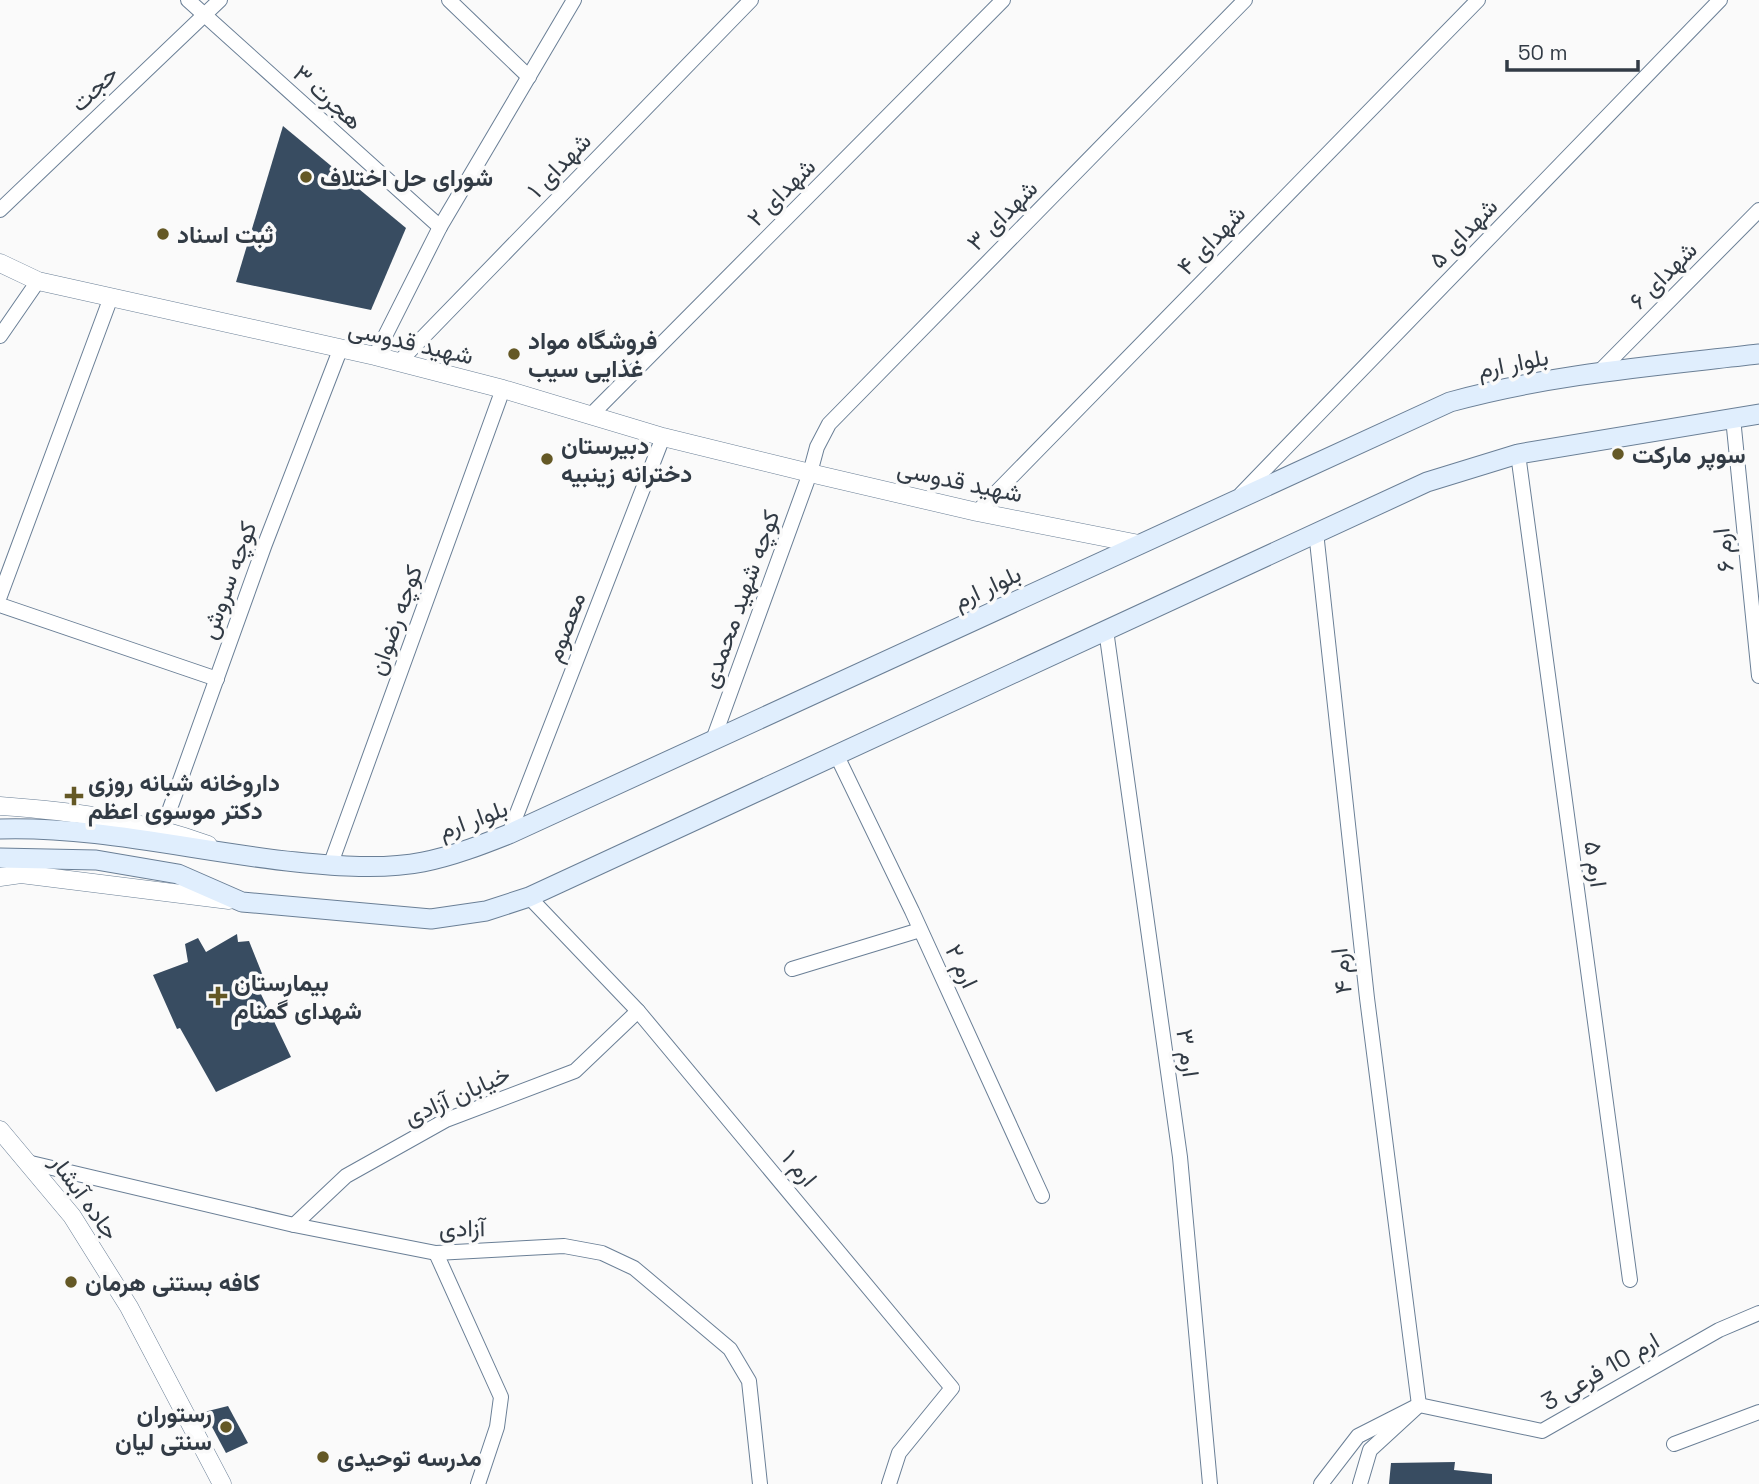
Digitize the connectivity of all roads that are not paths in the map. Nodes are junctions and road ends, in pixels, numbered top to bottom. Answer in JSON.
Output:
{"nodes":[{"id":1,"x":188,"y":0,"type":"edge"},
{"id":2,"x":220,"y":0,"type":"edge"},
{"id":3,"x":449,"y":0,"type":"edge"},
{"id":4,"x":574,"y":0,"type":"edge"},
{"id":5,"x":751,"y":0,"type":"edge"},
{"id":6,"x":1003,"y":0,"type":"edge"},
{"id":7,"x":1245,"y":0,"type":"edge"},
{"id":8,"x":1478,"y":0,"type":"edge"},
{"id":9,"x":1720,"y":0,"type":"edge"},
{"id":10,"x":203,"y":16,"type":"junction"},
{"id":11,"x":529,"y":78,"type":"junction"},
{"id":12,"x":0,"y":210,"type":"edge"},
{"id":13,"x":1759,"y":210,"type":"edge"},
{"id":14,"x":440,"y":228,"type":"junction"},
{"id":15,"x":0,"y":263,"type":"edge"},
{"id":16,"x":38,"y":281,"type":"junction"},
{"id":17,"x":111,"y":297,"type":"junction"},
{"id":18,"x":0,"y":336,"type":"edge"},
{"id":19,"x":340,"y":350,"type":"junction"},
{"id":20,"x":1759,"y":354,"type":"edge"},
{"id":21,"x":375,"y":356,"type":"junction"},
{"id":22,"x":399,"y":362,"type":"junction"},
{"id":23,"x":1599,"y":372,"type":"junction"},
{"id":24,"x":503,"y":390,"type":"junction"},
{"id":25,"x":1759,"y":414,"type":"edge"},
{"id":26,"x":590,"y":416,"type":"junction"},
{"id":27,"x":1733,"y":418,"type":"junction"},
{"id":28,"x":663,"y":438,"type":"junction"},
{"id":29,"x":1518,"y":454,"type":"junction"},
{"id":30,"x":810,"y":473,"type":"junction"},
{"id":31,"x":1238,"y":498,"type":"junction"},
{"id":32,"x":977,"y":512,"type":"junction"},
{"id":33,"x":1316,"y":532,"type":"junction"},
{"id":34,"x":1139,"y":544,"type":"junction"},
{"id":35,"x":0,"y":596,"type":"edge"},
{"id":36,"x":0,"y":605,"type":"edge"},
{"id":37,"x":1105,"y":630,"type":"junction"},
{"id":38,"x":1759,"y":676,"type":"edge"},
{"id":39,"x":217,"y":678,"type":"junction"},
{"id":40,"x":713,"y":740,"type":"junction"},
{"id":41,"x":837,"y":756,"type":"junction"},
{"id":42,"x":0,"y":806,"type":"edge"},
{"id":43,"x":163,"y":828,"type":"junction"},
{"id":44,"x":0,"y":829,"type":"edge"},
{"id":45,"x":509,"y":834,"type":"junction"},
{"id":46,"x":241,"y":857,"type":"junction"},
{"id":47,"x":0,"y":858,"type":"edge"},
{"id":48,"x":330,"y":866,"type":"junction"},
{"id":49,"x":0,"y":877,"type":"edge"},
{"id":50,"x":529,"y":897,"type":"junction"},
{"id":51,"x":243,"y":902,"type":"junction"},
{"id":52,"x":920,"y":930,"type":"junction"},
{"id":53,"x":792,"y":969,"type":"dead end"},
{"id":54,"x":638,"y":1010,"type":"junction"},
{"id":55,"x":0,"y":1130,"type":"edge"},
{"id":56,"x":31,"y":1163,"type":"junction"},
{"id":57,"x":1042,"y":1196,"type":"dead end"},
{"id":58,"x":294,"y":1225,"type":"junction"},
{"id":59,"x":436,"y":1253,"type":"junction"},
{"id":60,"x":1630,"y":1280,"type":"dead end"},
{"id":61,"x":1759,"y":1313,"type":"edge"},
{"id":62,"x":1419,"y":1405,"type":"junction"},
{"id":63,"x":1759,"y":1412,"type":"edge"},
{"id":64,"x":1674,"y":1444,"type":"dead end"},
{"id":65,"x":222,"y":1484,"type":"edge"},
{"id":66,"x":478,"y":1484,"type":"edge"},
{"id":67,"x":760,"y":1484,"type":"edge"},
{"id":68,"x":889,"y":1484,"type":"edge"},
{"id":69,"x":1210,"y":1484,"type":"edge"},
{"id":70,"x":1321,"y":1484,"type":"edge"},
{"id":71,"x":1360,"y":1484,"type":"edge"}],
"edges":[{"from":1,"to":10,"type":"street","name":"هجرت ۳"},
{"from":2,"to":10,"type":"street","name":"حجت"},
{"from":3,"to":11,"type":"street"},
{"from":4,"to":11,"type":"street"},
{"from":5,"to":22,"type":"street","name":"شهدای ۱"},
{"from":6,"to":26,"type":"street","name":"شهدای ۲"},
{"from":7,"to":30,"type":"street","name":"شهدای ۳"},
{"from":8,"to":32,"type":"street","name":"شهدای ۴"},
{"from":9,"to":31,"type":"street","name":"شهدای ۵"},
{"from":10,"to":12,"type":"street","name":"حجت"},
{"from":10,"to":14,"type":"street","name":"هجرت ۳"},
{"from":11,"to":14,"type":"street"},
{"from":13,"to":23,"type":"street","name":"شهدای ۶"},
{"from":14,"to":21,"type":"street"},
{"from":15,"to":16,"type":"street","name":"شهید قدوسی"},
{"from":16,"to":17,"type":"street","name":"شهید قدوسی"},
{"from":16,"to":18,"type":"street"},
{"from":17,"to":19,"type":"street","name":"شهید قدوسی"},
{"from":17,"to":35,"type":"street"},
{"from":19,"to":21,"type":"street","name":"شهید قدوسی"},
{"from":19,"to":39,"type":"street","name":"کوچه سروش"},
{"from":20,"to":23,"type":"main road","name":"بلوار ارم"},
{"from":21,"to":22,"type":"street","name":"شهید قدوسی"},
{"from":22,"to":24,"type":"street","name":"شهید قدوسی"},
{"from":23,"to":31,"type":"main road","name":"بلوار ارم"},
{"from":24,"to":26,"type":"street","name":"شهید قدوسی"},
{"from":24,"to":48,"type":"street","name":"کوچه رضوان"},
{"from":25,"to":27,"type":"main road"},
{"from":26,"to":28,"type":"street","name":"شهید قدوسی"},
{"from":27,"to":29,"type":"main road"},
{"from":27,"to":38,"type":"street","name":"ارم ۶"},
{"from":28,"to":30,"type":"street","name":"شهید قدوسی"},
{"from":28,"to":45,"type":"street","name":"معصوم"},
{"from":29,"to":33,"type":"main road"},
{"from":29,"to":60,"type":"street","name":"ارم ۵"},
{"from":30,"to":32,"type":"street","name":"شهید قدوسی"},
{"from":30,"to":40,"type":"street","name":"کوچه شهید محمدی"},
{"from":31,"to":34,"type":"main road","name":"بلوار ارم"},
{"from":32,"to":34,"type":"street","name":"شهید قدوسی"},
{"from":33,"to":37,"type":"main road"},
{"from":33,"to":62,"type":"street","name":"ارم ۴"},
{"from":34,"to":40,"type":"main road","name":"بلوار ارم"},
{"from":36,"to":39,"type":"street"},
{"from":37,"to":41,"type":"main road"},
{"from":37,"to":69,"type":"street","name":"ارم ۳"},
{"from":39,"to":43,"type":"street","name":"کوچه سروش"},
{"from":40,"to":45,"type":"main road","name":"بلوار ارم"},
{"from":41,"to":50,"type":"main road"},
{"from":41,"to":52,"type":"street","name":"ارم ۲"},
{"from":42,"to":43,"type":"street"},
{"from":43,"to":46,"type":"street"},
{"from":44,"to":46,"type":"main road","name":"بلوار ارم"},
{"from":45,"to":48,"type":"main road","name":"بلوار ارم"},
{"from":46,"to":48,"type":"main road","name":"بلوار ارم"},
{"from":47,"to":51,"type":"main road"},
{"from":49,"to":51,"type":"street"},
{"from":50,"to":51,"type":"main road"},
{"from":50,"to":54,"type":"street","name":"ارم ۱"},
{"from":52,"to":53,"type":"street"},
{"from":52,"to":57,"type":"street","name":"ارم ۲"},
{"from":54,"to":58,"type":"street","name":"خیابان آزادی"},
{"from":54,"to":68,"type":"street","name":"ارم ۱"},
{"from":55,"to":56,"type":"street","name":"جاده آبشار"},
{"from":56,"to":58,"type":"street","name":"آزادی"},
{"from":56,"to":65,"type":"street","name":"جاده آبشار"},
{"from":58,"to":59,"type":"street","name":"آزادی"},
{"from":59,"to":66,"type":"street"},
{"from":59,"to":67,"type":"street","name":"آزادی"},
{"from":61,"to":62,"type":"street","name":"ارم 10 فرعی 3"},
{"from":62,"to":70,"type":"street"},
{"from":62,"to":71,"type":"street"},
{"from":63,"to":64,"type":"street"}]}
